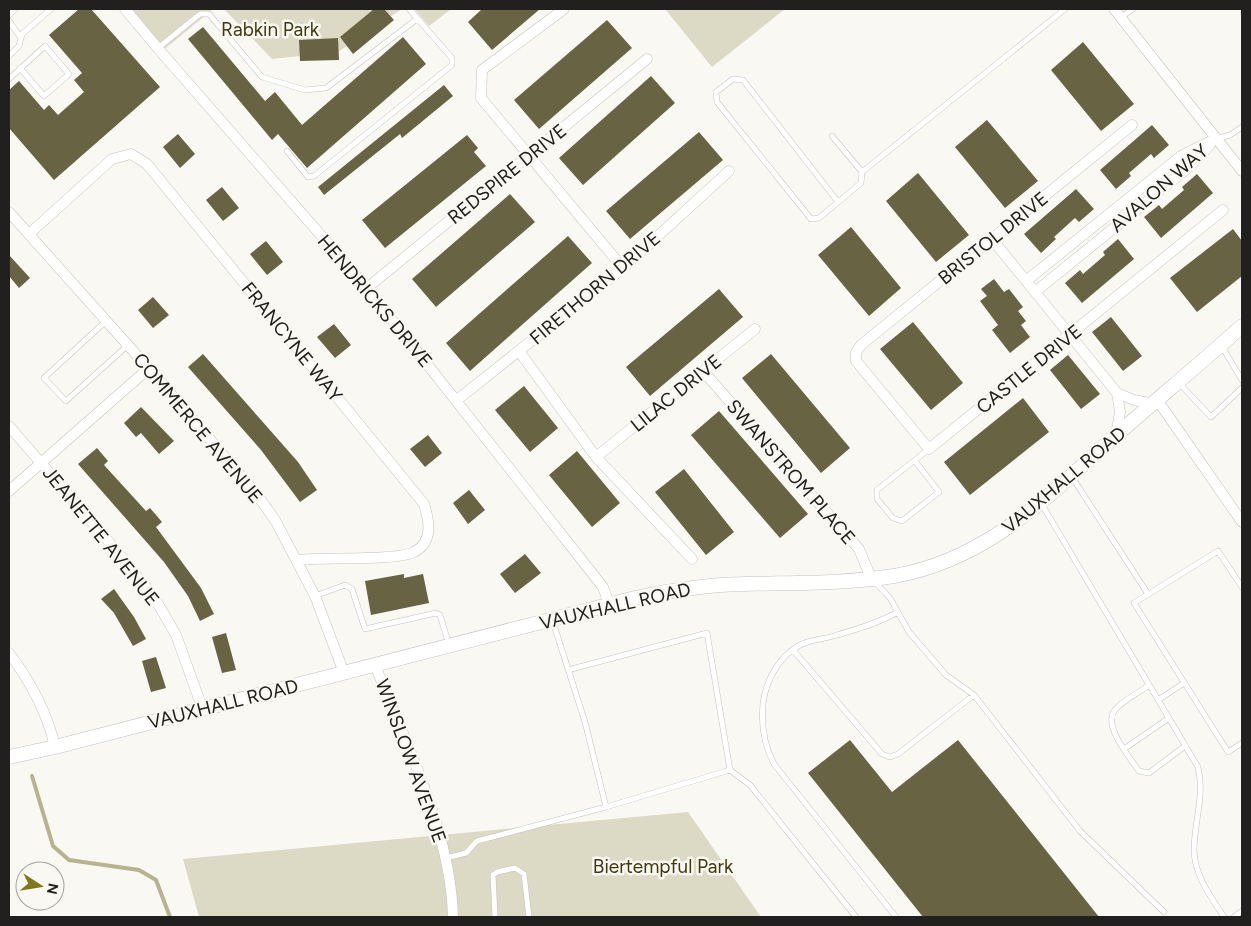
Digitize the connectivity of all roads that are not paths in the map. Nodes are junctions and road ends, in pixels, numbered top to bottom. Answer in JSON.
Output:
{"nodes":[{"id":1,"x":16,"y":9,"type":"edge"},
{"id":2,"x":51,"y":9,"type":"edge"},
{"id":3,"x":125,"y":9,"type":"edge"},
{"id":4,"x":409,"y":9,"type":"edge"},
{"id":5,"x":564,"y":9,"type":"edge"},
{"id":6,"x":1065,"y":9,"type":"edge"},
{"id":7,"x":1133,"y":9,"type":"edge"},
{"id":8,"x":1117,"y":13,"type":"edge"},
{"id":9,"x":9,"y":15,"type":"edge"},
{"id":10,"x":417,"y":19,"type":"junction"},
{"id":11,"x":9,"y":21,"type":"edge"},
{"id":12,"x":21,"y":38,"type":"junction"},
{"id":13,"x":158,"y":48,"type":"junction"},
{"id":14,"x":9,"y":56,"type":"edge"},
{"id":15,"x":647,"y":59,"type":"dead end"},
{"id":16,"x":20,"y":68,"type":"junction"},
{"id":17,"x":9,"y":79,"type":"edge"},
{"id":18,"x":1132,"y":125,"type":"dead end"},
{"id":19,"x":1242,"y":127,"type":"edge"},
{"id":20,"x":832,"y":136,"type":"dead end"},
{"id":21,"x":1215,"y":139,"type":"junction"},
{"id":22,"x":286,"y":151,"type":"dead end"},
{"id":23,"x":528,"y":156,"type":"junction"},
{"id":24,"x":729,"y":171,"type":"dead end"},
{"id":25,"x":1242,"y":171,"type":"edge"},
{"id":26,"x":862,"y":172,"type":"junction"},
{"id":27,"x":838,"y":202,"type":"junction"},
{"id":28,"x":1223,"y":210,"type":"dead end"},
{"id":29,"x":9,"y":212,"type":"edge"},
{"id":30,"x":29,"y":234,"type":"junction"},
{"id":31,"x":994,"y":236,"type":"junction"},
{"id":32,"x":623,"y":268,"type":"junction"},
{"id":33,"x":1026,"y":281,"type":"junction"},
{"id":34,"x":367,"y":288,"type":"junction"},
{"id":35,"x":1035,"y":292,"type":"junction"},
{"id":36,"x":106,"y":321,"type":"junction"},
{"id":37,"x":1242,"y":326,"type":"edge"},
{"id":38,"x":755,"y":329,"type":"dead end"},
{"id":39,"x":1071,"y":336,"type":"junction"},
{"id":40,"x":1221,"y":345,"type":"junction"},
{"id":41,"x":128,"y":346,"type":"junction"},
{"id":42,"x":518,"y":351,"type":"junction"},
{"id":43,"x":148,"y":369,"type":"junction"},
{"id":44,"x":703,"y":371,"type":"junction"},
{"id":45,"x":1242,"y":380,"type":"edge"},
{"id":46,"x":1178,"y":382,"type":"junction"},
{"id":47,"x":1242,"y":388,"type":"edge"},
{"id":48,"x":1118,"y":393,"type":"junction"},
{"id":49,"x":457,"y":400,"type":"junction"},
{"id":50,"x":1156,"y":402,"type":"junction"},
{"id":51,"x":9,"y":426,"type":"edge"},
{"id":52,"x":1116,"y":435,"type":"junction"},
{"id":53,"x":929,"y":449,"type":"junction"},
{"id":54,"x":596,"y":456,"type":"junction"},
{"id":55,"x":915,"y":461,"type":"junction"},
{"id":56,"x":41,"y":463,"type":"junction"},
{"id":57,"x":1071,"y":476,"type":"junction"},
{"id":58,"x":9,"y":491,"type":"edge"},
{"id":59,"x":1041,"y":502,"type":"junction"},
{"id":60,"x":1242,"y":522,"type":"edge"},
{"id":61,"x":692,"y":559,"type":"dead end"},
{"id":62,"x":298,"y":560,"type":"junction"},
{"id":63,"x":871,"y":578,"type":"junction"},
{"id":64,"x":1242,"y":587,"type":"edge"},
{"id":65,"x":1148,"y":594,"type":"junction"},
{"id":66,"x":315,"y":596,"type":"junction"},
{"id":67,"x":609,"y":604,"type":"junction"},
{"id":68,"x":898,"y":612,"type":"junction"},
{"id":69,"x":552,"y":619,"type":"junction"},
{"id":70,"x":449,"y":646,"type":"junction"},
{"id":71,"x":793,"y":650,"type":"junction"},
{"id":72,"x":9,"y":652,"type":"edge"},
{"id":73,"x":375,"y":665,"type":"junction"},
{"id":74,"x":568,"y":670,"type":"junction"},
{"id":75,"x":344,"y":673,"type":"junction"},
{"id":76,"x":1184,"y":682,"type":"junction"},
{"id":77,"x":1149,"y":685,"type":"junction"},
{"id":78,"x":974,"y":695,"type":"junction"},
{"id":79,"x":1158,"y":700,"type":"junction"},
{"id":80,"x":203,"y":710,"type":"junction"},
{"id":81,"x":1169,"y":718,"type":"junction"},
{"id":82,"x":1242,"y":743,"type":"edge"},
{"id":83,"x":1185,"y":746,"type":"junction"},
{"id":84,"x":55,"y":747,"type":"junction"},
{"id":85,"x":1124,"y":749,"type":"junction"},
{"id":86,"x":9,"y":757,"type":"edge"},
{"id":87,"x":730,"y":770,"type":"junction"},
{"id":88,"x":606,"y":807,"type":"junction"},
{"id":89,"x":446,"y":858,"type":"junction"},
{"id":90,"x":1242,"y":911,"type":"edge"},
{"id":91,"x":1164,"y":912,"type":"dead end"},
{"id":92,"x":453,"y":917,"type":"edge"},
{"id":93,"x":495,"y":917,"type":"edge"},
{"id":94,"x":529,"y":917,"type":"edge"},
{"id":95,"x":856,"y":917,"type":"edge"},
{"id":96,"x":896,"y":917,"type":"edge"},
{"id":97,"x":1224,"y":917,"type":"edge"},
{"id":98,"x":1234,"y":917,"type":"edge"}],
"edges":[{"from":1,"to":9,"type":"lane"},
{"from":2,"to":12,"type":"lane"},
{"from":3,"to":13,"type":"street","name":"HENDRICKS DRIVE"},
{"from":4,"to":10,"type":"lane"},
{"from":5,"to":23,"type":"street"},
{"from":6,"to":26,"type":"lane"},
{"from":7,"to":8,"type":"lane"},
{"from":8,"to":21,"type":"street"},
{"from":10,"to":13,"type":"lane"},
{"from":10,"to":22,"type":"lane"},
{"from":11,"to":12,"type":"lane"},
{"from":12,"to":14,"type":"lane"},
{"from":13,"to":34,"type":"street","name":"HENDRICKS DRIVE"},
{"from":15,"to":23,"type":"street","name":"REDSPIRE DRIVE"},
{"from":16,"to":16,"type":"lane"},
{"from":16,"to":17,"type":"lane"},
{"from":18,"to":31,"type":"street","name":"BRISTOL DRIVE"},
{"from":19,"to":21,"type":"lane"},
{"from":20,"to":26,"type":"lane"},
{"from":21,"to":25,"type":"street"},
{"from":21,"to":33,"type":"street","name":"AVALON WAY"},
{"from":21,"to":35,"type":"street","name":"AVALON WAY"},
{"from":23,"to":32,"type":"street"},
{"from":23,"to":34,"type":"street","name":"REDSPIRE DRIVE"},
{"from":24,"to":32,"type":"street","name":"FIRETHORN DRIVE"},
{"from":26,"to":27,"type":"lane"},
{"from":27,"to":27,"type":"lane"},
{"from":28,"to":39,"type":"street","name":"CASTLE DRIVE"},
{"from":29,"to":30,"type":"street","name":"COMMERCE AVENUE"},
{"from":30,"to":36,"type":"street","name":"COMMERCE AVENUE"},
{"from":30,"to":62,"type":"street","name":"FRANCYNE WAY"},
{"from":31,"to":33,"type":"street"},
{"from":31,"to":53,"type":"street","name":"BRISTOL DRIVE"},
{"from":32,"to":42,"type":"street","name":"FIRETHORN DRIVE"},
{"from":33,"to":35,"type":"street"},
{"from":34,"to":49,"type":"street","name":"HENDRICKS DRIVE"},
{"from":35,"to":39,"type":"street"},
{"from":36,"to":41,"type":"street","name":"COMMERCE AVENUE"},
{"from":36,"to":41,"type":"lane"},
{"from":37,"to":40,"type":"street","name":"VAUXHALL ROAD"},
{"from":38,"to":44,"type":"street","name":"LILAC DRIVE"},
{"from":39,"to":48,"type":"street"},
{"from":39,"to":53,"type":"street","name":"CASTLE DRIVE"},
{"from":40,"to":45,"type":"lane"},
{"from":40,"to":46,"type":"street","name":"VAUXHALL ROAD"},
{"from":41,"to":43,"type":"street","name":"COMMERCE AVENUE"},
{"from":42,"to":49,"type":"street","name":"FIRETHORN DRIVE"},
{"from":42,"to":54,"type":"street"},
{"from":43,"to":56,"type":"street"},
{"from":43,"to":62,"type":"street","name":"COMMERCE AVENUE"},
{"from":44,"to":54,"type":"street","name":"LILAC DRIVE"},
{"from":44,"to":63,"type":"street","name":"SWANSTROM PLACE"},
{"from":46,"to":47,"type":"lane"},
{"from":46,"to":50,"type":"street","name":"VAUXHALL ROAD"},
{"from":48,"to":50,"type":"street"},
{"from":48,"to":52,"type":"street"},
{"from":49,"to":67,"type":"street","name":"HENDRICKS DRIVE"},
{"from":50,"to":52,"type":"street","name":"VAUXHALL ROAD"},
{"from":50,"to":60,"type":"street"},
{"from":51,"to":56,"type":"street","name":"JEANETTE AVENUE"},
{"from":52,"to":57,"type":"street","name":"VAUXHALL ROAD"},
{"from":53,"to":55,"type":"lane"},
{"from":54,"to":61,"type":"street"},
{"from":55,"to":55,"type":"lane"},
{"from":56,"to":58,"type":"street"},
{"from":56,"to":80,"type":"street","name":"JEANETTE AVENUE"},
{"from":57,"to":59,"type":"street","name":"VAUXHALL ROAD"},
{"from":57,"to":65,"type":"lane"},
{"from":59,"to":63,"type":"street","name":"VAUXHALL ROAD"},
{"from":59,"to":77,"type":"lane"},
{"from":62,"to":66,"type":"street","name":"COMMERCE AVENUE"},
{"from":63,"to":67,"type":"street","name":"VAUXHALL ROAD"},
{"from":63,"to":68,"type":"lane"},
{"from":64,"to":65,"type":"lane"},
{"from":65,"to":76,"type":"lane"},
{"from":66,"to":70,"type":"lane"},
{"from":66,"to":75,"type":"street","name":"COMMERCE AVENUE"},
{"from":67,"to":69,"type":"street","name":"VAUXHALL ROAD"},
{"from":68,"to":71,"type":"lane"},
{"from":68,"to":78,"type":"lane"},
{"from":69,"to":70,"type":"street","name":"VAUXHALL ROAD"},
{"from":69,"to":74,"type":"lane"},
{"from":70,"to":73,"type":"street","name":"VAUXHALL ROAD"},
{"from":71,"to":78,"type":"lane"},
{"from":71,"to":96,"type":"lane"},
{"from":72,"to":84,"type":"street"},
{"from":73,"to":75,"type":"street","name":"VAUXHALL ROAD"},
{"from":73,"to":89,"type":"street","name":"WINSLOW AVENUE"},
{"from":74,"to":87,"type":"lane"},
{"from":74,"to":88,"type":"lane"},
{"from":75,"to":80,"type":"street","name":"VAUXHALL ROAD"},
{"from":76,"to":79,"type":"lane"},
{"from":76,"to":82,"type":"lane"},
{"from":77,"to":79,"type":"lane"},
{"from":77,"to":85,"type":"lane"},
{"from":78,"to":91,"type":"lane"},
{"from":79,"to":81,"type":"lane"},
{"from":80,"to":84,"type":"street","name":"VAUXHALL ROAD"},
{"from":81,"to":83,"type":"lane"},
{"from":81,"to":85,"type":"lane"},
{"from":83,"to":85,"type":"lane"},
{"from":83,"to":97,"type":"lane"},
{"from":84,"to":86,"type":"street","name":"VAUXHALL ROAD"},
{"from":87,"to":88,"type":"lane"},
{"from":87,"to":95,"type":"lane"},
{"from":88,"to":89,"type":"lane"},
{"from":89,"to":92,"type":"street","name":"WINSLOW AVENUE"},
{"from":90,"to":98,"type":"lane"},
{"from":93,"to":94,"type":"lane"}]}
